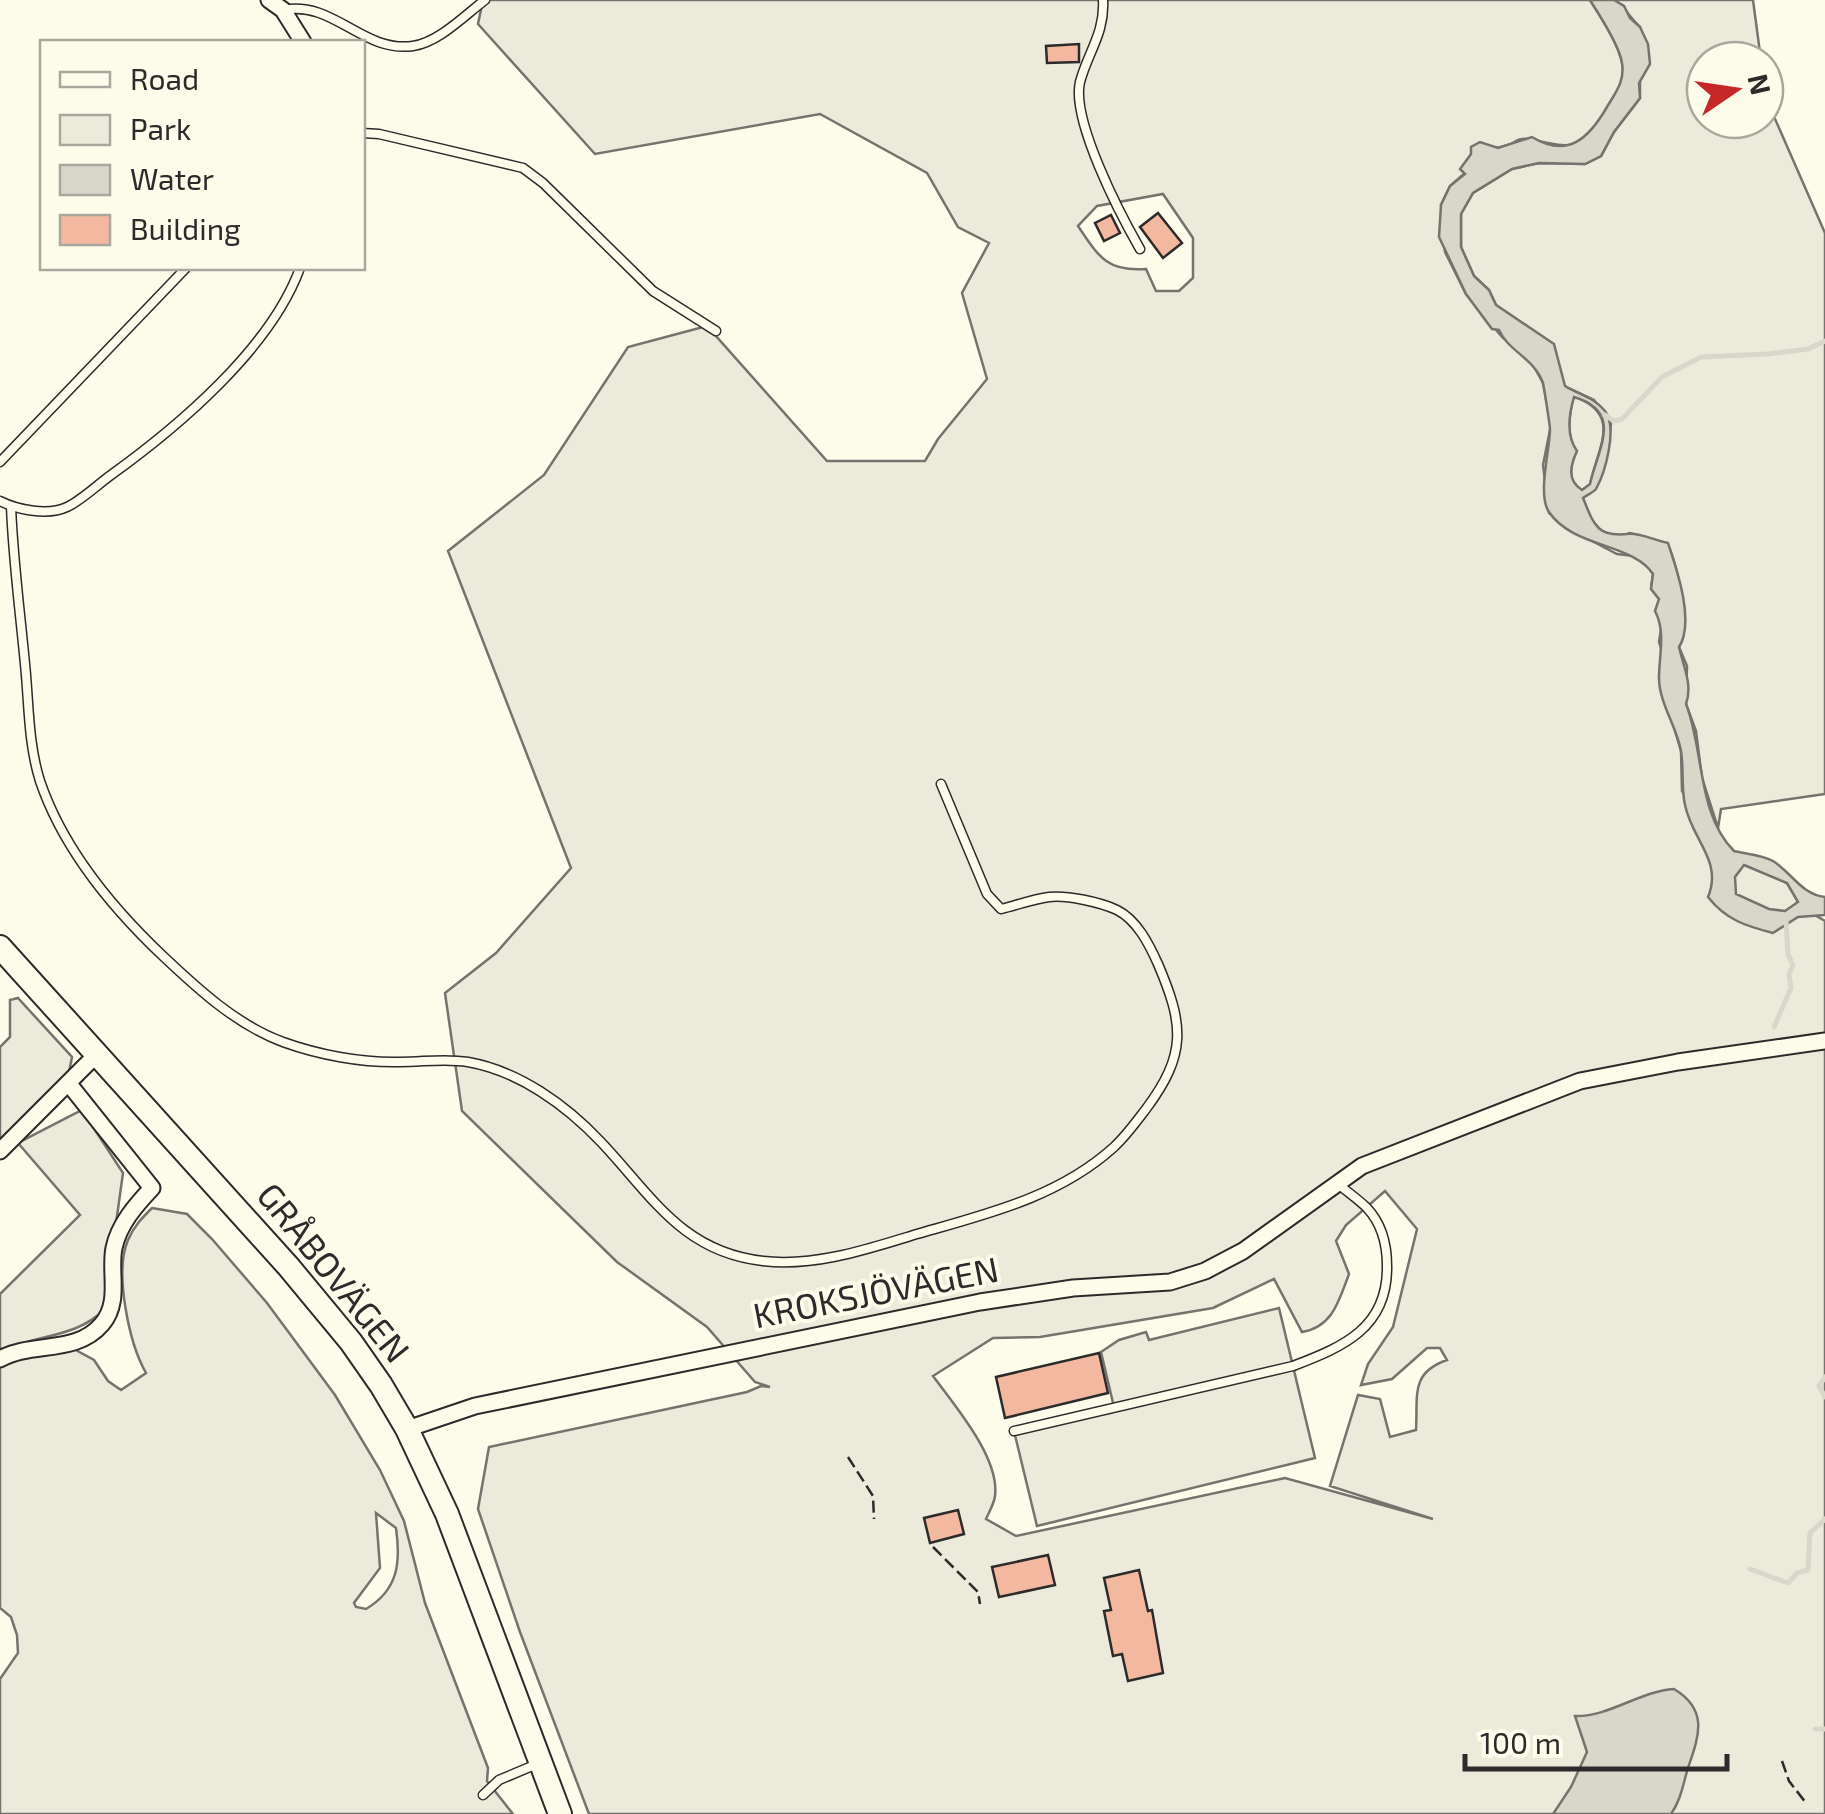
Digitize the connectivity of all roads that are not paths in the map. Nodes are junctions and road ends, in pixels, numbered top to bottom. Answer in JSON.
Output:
{"nodes":[{"id":1,"x":484,"y":0,"type":"edge"},
{"id":2,"x":1103,"y":0,"type":"edge"},
{"id":3,"x":276,"y":5,"type":"edge"},
{"id":4,"x":302,"y":40,"type":"edge"},
{"id":5,"x":365,"y":133,"type":"edge"},
{"id":6,"x":1140,"y":249,"type":"dead end"},
{"id":7,"x":184,"y":270,"type":"edge"},
{"id":8,"x":299,"y":270,"type":"edge"},
{"id":9,"x":716,"y":331,"type":"dead end"},
{"id":10,"x":0,"y":462,"type":"edge"},
{"id":11,"x":0,"y":501,"type":"edge"},
{"id":12,"x":11,"y":506,"type":"junction"},
{"id":13,"x":940,"y":784,"type":"dead end"},
{"id":14,"x":0,"y":947,"type":"edge"},
{"id":15,"x":1825,"y":1042,"type":"edge"},
{"id":16,"x":97,"y":1054,"type":"junction"},
{"id":17,"x":69,"y":1084,"type":"junction"},
{"id":18,"x":0,"y":1151,"type":"edge"},
{"id":19,"x":1336,"y":1183,"type":"junction"},
{"id":20,"x":0,"y":1359,"type":"edge"},
{"id":21,"x":407,"y":1429,"type":"junction"},
{"id":22,"x":1014,"y":1431,"type":"dead end"},
{"id":23,"x":541,"y":1762,"type":"junction"},
{"id":24,"x":483,"y":1795,"type":"dead end"},
{"id":25,"x":560,"y":1814,"type":"edge"}],
"edges":[{"from":1,"to":3,"type":"lane"},
{"from":2,"to":6,"type":"lane"},
{"from":3,"to":4,"type":"street"},
{"from":5,"to":9,"type":"lane"},
{"from":7,"to":10,"type":"lane"},
{"from":8,"to":12,"type":"lane"},
{"from":11,"to":12,"type":"lane"},
{"from":12,"to":13,"type":"lane"},
{"from":14,"to":16,"type":"main road","name":"GRÅBOVÄGEN"},
{"from":15,"to":19,"type":"street","name":"KROKSJÖVÄGEN"},
{"from":16,"to":17,"type":"street"},
{"from":16,"to":21,"type":"main road","name":"GRÅBOVÄGEN"},
{"from":17,"to":18,"type":"street"},
{"from":17,"to":20,"type":"street"},
{"from":19,"to":21,"type":"street","name":"KROKSJÖVÄGEN"},
{"from":19,"to":22,"type":"lane"},
{"from":21,"to":23,"type":"main road","name":"GRÅBOVÄGEN"},
{"from":23,"to":24,"type":"lane"},
{"from":23,"to":25,"type":"main road","name":"GRÅBOVÄGEN"}]}
